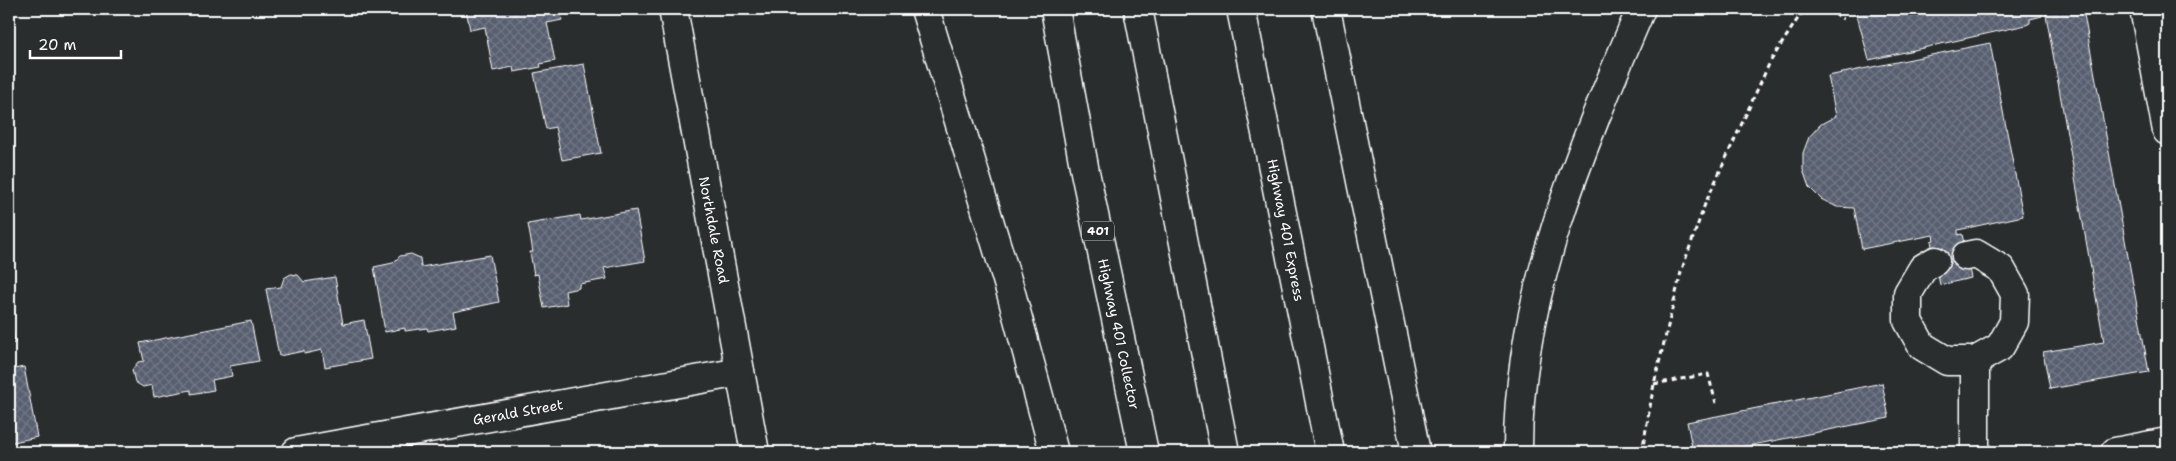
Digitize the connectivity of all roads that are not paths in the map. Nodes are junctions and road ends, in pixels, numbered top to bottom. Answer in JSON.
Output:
{"nodes":[{"id":1,"x":673,"y":9,"type":"edge"},
{"id":2,"x":925,"y":9,"type":"edge"},
{"id":3,"x":1045,"y":9,"type":"edge"},
{"id":4,"x":1055,"y":9,"type":"edge"},
{"id":5,"x":1138,"y":9,"type":"edge"},
{"id":6,"x":1241,"y":9,"type":"edge"},
{"id":7,"x":1326,"y":9,"type":"edge"},
{"id":8,"x":1641,"y":9,"type":"edge"},
{"id":9,"x":2144,"y":9,"type":"edge"},
{"id":10,"x":2167,"y":131,"type":"edge"},
{"id":11,"x":1085,"y":172,"type":"junction"},
{"id":12,"x":1966,"y":256,"type":"dead end"},
{"id":13,"x":1935,"y":262,"type":"dead end"},
{"id":14,"x":1975,"y":361,"type":"junction"},
{"id":15,"x":740,"y":372,"type":"junction"},
{"id":16,"x":2167,"y":442,"type":"edge"},
{"id":17,"x":296,"y":452,"type":"edge"},
{"id":18,"x":755,"y":452,"type":"edge"},
{"id":19,"x":1054,"y":452,"type":"edge"},
{"id":20,"x":1144,"y":452,"type":"edge"},
{"id":21,"x":1225,"y":452,"type":"edge"},
{"id":22,"x":1330,"y":452,"type":"edge"},
{"id":23,"x":1416,"y":452,"type":"edge"},
{"id":24,"x":1518,"y":452,"type":"edge"},
{"id":25,"x":1975,"y":452,"type":"edge"},
{"id":26,"x":2115,"y":452,"type":"edge"}],
"edges":[{"from":1,"to":15,"type":"main road","name":"Northdale Road"},
{"from":2,"to":19,"type":"main road"},
{"from":3,"to":11,"type":"main road"},
{"from":4,"to":11,"type":"main road","name":"Highway 401 Collector","number":"401"},
{"from":5,"to":21,"type":"main road"},
{"from":6,"to":22,"type":"main road","name":"Highway 401 Express"},
{"from":7,"to":23,"type":"main road"},
{"from":8,"to":24,"type":"main road"},
{"from":9,"to":10,"type":"main road"},
{"from":11,"to":20,"type":"main road","name":"Highway 401 Collector","number":"401"},
{"from":12,"to":14,"type":"main road"},
{"from":13,"to":14,"type":"main road"},
{"from":14,"to":25,"type":"main road"},
{"from":15,"to":17,"type":"main road","name":"Gerald Street"},
{"from":15,"to":18,"type":"main road","name":"Northdale Road"},
{"from":16,"to":26,"type":"main road"}]}
